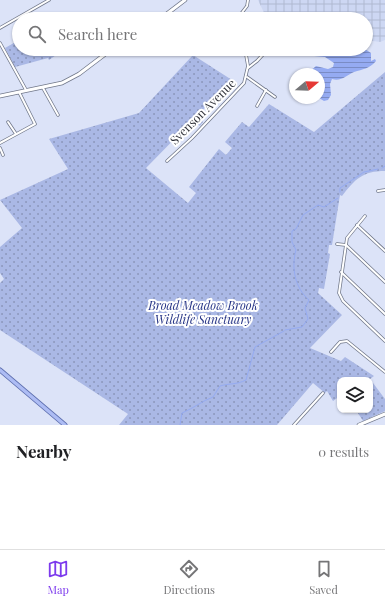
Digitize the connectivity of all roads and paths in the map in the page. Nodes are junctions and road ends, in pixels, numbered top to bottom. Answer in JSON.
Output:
{"nodes":[{"id":1,"x":49,"y":0,"type":"edge"},
{"id":2,"x":185,"y":0,"type":"edge"},
{"id":3,"x":248,"y":0,"type":"edge"},
{"id":4,"x":28,"y":12,"type":"edge"},
{"id":5,"x":169,"y":12,"type":"edge"},
{"id":6,"x":242,"y":12,"type":"edge"},
{"id":7,"x":12,"y":21,"type":"edge"},
{"id":8,"x":0,"y":28,"type":"edge"},
{"id":9,"x":0,"y":43,"type":"edge"},
{"id":10,"x":102,"y":56,"type":"edge"},
{"id":11,"x":246,"y":56,"type":"edge"},
{"id":12,"x":262,"y":56,"type":"edge"},
{"id":13,"x":248,"y":68,"type":"junction"},
{"id":14,"x":247,"y":76,"type":"junction"},
{"id":15,"x":43,"y":88,"type":"junction"},
{"id":16,"x":26,"y":90,"type":"junction"},
{"id":17,"x":266,"y":90,"type":"junction"},
{"id":18,"x":20,"y":92,"type":"junction"},
{"id":19,"x":0,"y":96,"type":"edge"},
{"id":20,"x":276,"y":97,"type":"dead end"},
{"id":21,"x":257,"y":106,"type":"dead end"},
{"id":22,"x":58,"y":115,"type":"dead end"},
{"id":23,"x":8,"y":122,"type":"dead end"},
{"id":24,"x":16,"y":134,"type":"junction"},
{"id":25,"x":0,"y":143,"type":"edge"},
{"id":26,"x":0,"y":148,"type":"edge"},
{"id":27,"x":3,"y":155,"type":"dead end"},
{"id":28,"x":167,"y":161,"type":"dead end"},
{"id":29,"x":385,"y":190,"type":"edge"},
{"id":30,"x":378,"y":191,"type":"dead end"},
{"id":31,"x":365,"y":216,"type":"dead end"},
{"id":32,"x":357,"y":225,"type":"junction"},
{"id":33,"x":337,"y":244,"type":"dead end"},
{"id":34,"x":346,"y":245,"type":"junction"},
{"id":35,"x":385,"y":252,"type":"edge"},
{"id":36,"x":341,"y":272,"type":"junction"},
{"id":37,"x":385,"y":282,"type":"edge"},
{"id":38,"x":385,"y":314,"type":"edge"},
{"id":39,"x":385,"y":341,"type":"edge"},
{"id":40,"x":331,"y":352,"type":"dead end"},
{"id":41,"x":0,"y":370,"type":"edge"},
{"id":42,"x":385,"y":372,"type":"edge"},
{"id":43,"x":323,"y":393,"type":"dead end"},
{"id":44,"x":385,"y":414,"type":"edge"},
{"id":45,"x":296,"y":424,"type":"edge"},
{"id":46,"x":65,"y":425,"type":"edge"},
{"id":47,"x":359,"y":425,"type":"edge"}],
"edges":[{"from":1,"to":4,"type":"street"},
{"from":2,"to":5,"type":"street"},
{"from":3,"to":6,"type":"street"},
{"from":7,"to":8,"type":"street"},
{"from":9,"to":16,"type":"street"},
{"from":10,"to":15,"type":"street"},
{"from":11,"to":13,"type":"street","name":"Svenson Avenue"},
{"from":12,"to":13,"type":"street"},
{"from":13,"to":14,"type":"street","name":"Svenson Avenue"},
{"from":14,"to":17,"type":"street"},
{"from":14,"to":28,"type":"street","name":"Svenson Avenue"},
{"from":15,"to":16,"type":"street"},
{"from":15,"to":22,"type":"street"},
{"from":16,"to":18,"type":"street"},
{"from":17,"to":20,"type":"street"},
{"from":17,"to":21,"type":"street"},
{"from":18,"to":19,"type":"street"},
{"from":18,"to":24,"type":"street"},
{"from":23,"to":24,"type":"street"},
{"from":24,"to":25,"type":"street"},
{"from":26,"to":27,"type":"street"},
{"from":29,"to":30,"type":"street"},
{"from":31,"to":32,"type":"street"},
{"from":32,"to":34,"type":"street"},
{"from":32,"to":35,"type":"street"},
{"from":33,"to":34,"type":"street"},
{"from":34,"to":36,"type":"street"},
{"from":34,"to":37,"type":"street"},
{"from":36,"to":38,"type":"street"},
{"from":36,"to":39,"type":"street"},
{"from":40,"to":42,"type":"street"},
{"from":41,"to":46,"type":"main road"},
{"from":43,"to":45,"type":"street"},
{"from":44,"to":47,"type":"street"}]}
